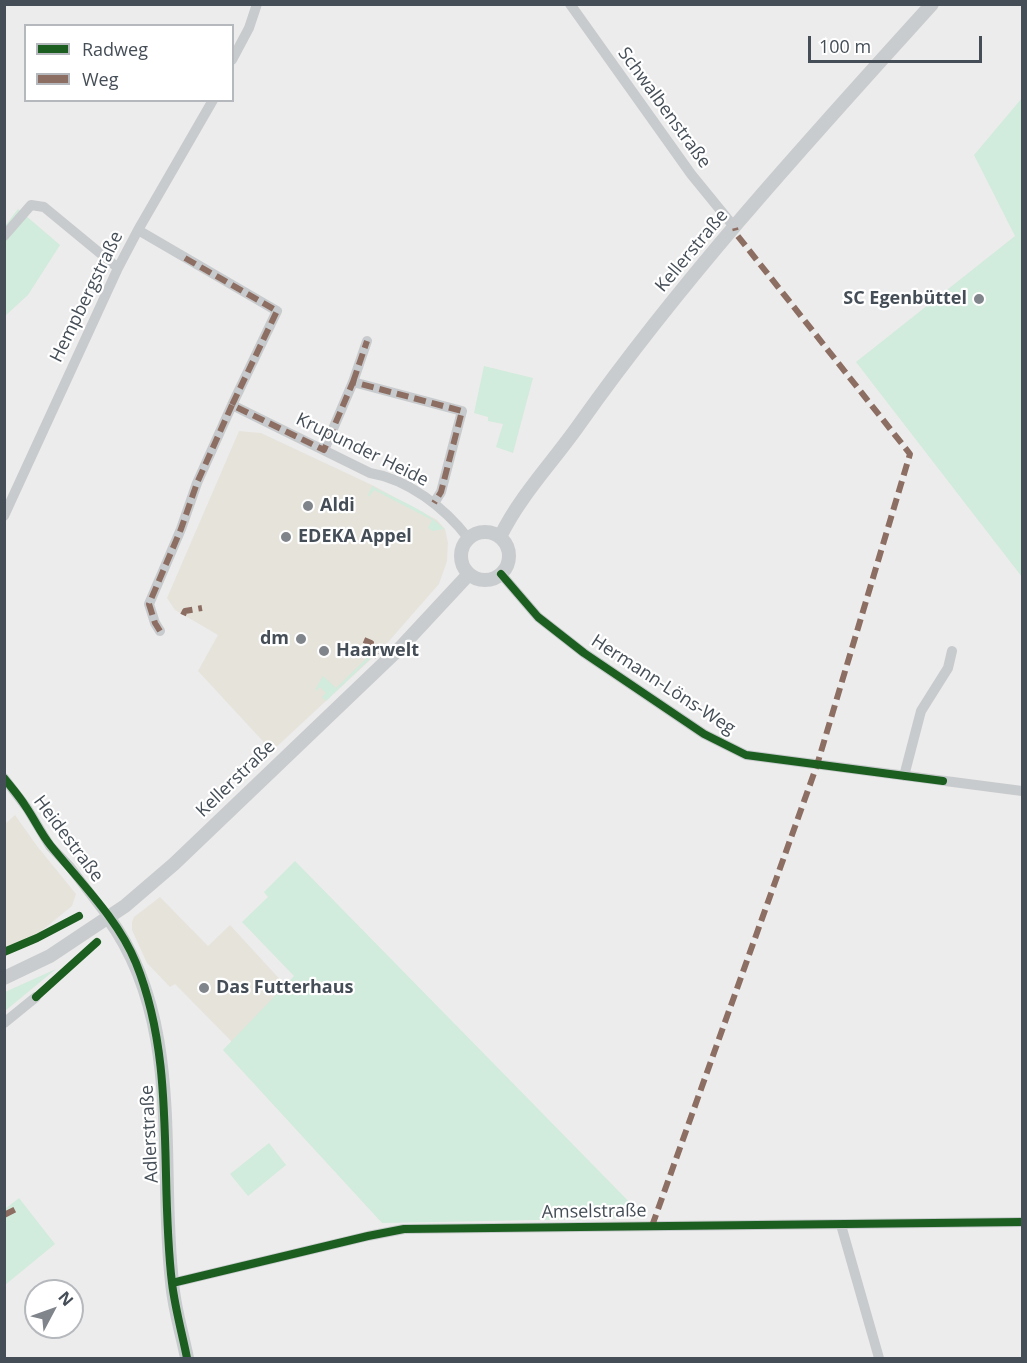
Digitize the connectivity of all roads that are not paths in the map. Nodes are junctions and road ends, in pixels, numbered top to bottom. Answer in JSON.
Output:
{"nodes":[{"id":1,"x":257,"y":4,"type":"edge"},
{"id":2,"x":570,"y":4,"type":"edge"},
{"id":3,"x":932,"y":4,"type":"edge"},
{"id":4,"x":234,"y":56,"type":"edge"},
{"id":5,"x":212,"y":102,"type":"edge"},
{"id":6,"x":735,"y":228,"type":"junction"},
{"id":7,"x":138,"y":230,"type":"junction"},
{"id":8,"x":4,"y":236,"type":"edge"},
{"id":9,"x":118,"y":268,"type":"junction"},
{"id":10,"x":367,"y":341,"type":"dead end"},
{"id":11,"x":353,"y":382,"type":"junction"},
{"id":12,"x":232,"y":405,"type":"junction"},
{"id":13,"x":324,"y":450,"type":"junction"},
{"id":14,"x":434,"y":503,"type":"junction"},
{"id":15,"x":4,"y":516,"type":"edge"},
{"id":16,"x":500,"y":537,"type":"junction"},
{"id":17,"x":468,"y":538,"type":"junction"},
{"id":18,"x":469,"y":574,"type":"junction"},
{"id":19,"x":501,"y":574,"type":"junction"},
{"id":20,"x":160,"y":631,"type":"dead end"},
{"id":21,"x":952,"y":651,"type":"dead end"},
{"id":22,"x":904,"y":776,"type":"junction"},
{"id":23,"x":4,"y":778,"type":"edge"},
{"id":24,"x":1023,"y":791,"type":"edge"},
{"id":25,"x":108,"y":917,"type":"junction"},
{"id":26,"x":4,"y":978,"type":"edge"},
{"id":27,"x":36,"y":997,"type":"dead end"},
{"id":28,"x":4,"y":1023,"type":"edge"},
{"id":29,"x":1023,"y":1222,"type":"edge"},
{"id":30,"x":841,"y":1225,"type":"junction"},
{"id":31,"x":172,"y":1283,"type":"junction"},
{"id":32,"x":187,"y":1359,"type":"edge"},
{"id":33,"x":879,"y":1359,"type":"edge"}],
"edges":[{"from":1,"to":4,"type":"street"},
{"from":2,"to":6,"type":"street","name":"Schwalbenstraße"},
{"from":3,"to":6,"type":"main road","name":"Kellerstraße"},
{"from":5,"to":7,"type":"street","name":"Hempbergstraße"},
{"from":6,"to":16,"type":"main road","name":"Kellerstraße"},
{"from":7,"to":9,"type":"street","name":"Hempbergstraße"},
{"from":7,"to":12,"type":"street"},
{"from":8,"to":9,"type":"street"},
{"from":9,"to":15,"type":"street","name":"Hempbergstraße"},
{"from":10,"to":11,"type":"street"},
{"from":11,"to":13,"type":"street"},
{"from":11,"to":14,"type":"street"},
{"from":12,"to":13,"type":"street","name":"Krupunder Heide"},
{"from":12,"to":20,"type":"street"},
{"from":13,"to":14,"type":"street","name":"Krupunder Heide"},
{"from":14,"to":17,"type":"street","name":"Krupunder Heide"},
{"from":16,"to":17,"type":"main road"},
{"from":16,"to":19,"type":"main road"},
{"from":17,"to":18,"type":"main road"},
{"from":18,"to":19,"type":"main road"},
{"from":18,"to":25,"type":"main road","name":"Kellerstraße"},
{"from":19,"to":22,"type":"street","name":"Hermann-Löns-Weg"},
{"from":21,"to":22,"type":"street"},
{"from":22,"to":24,"type":"street","name":"Hermann-Löns-Weg"},
{"from":23,"to":25,"type":"street","name":"Heidestraße"},
{"from":25,"to":26,"type":"main road","name":"Kellerstraße"},
{"from":25,"to":31,"type":"main road","name":"Adlerstraße"},
{"from":27,"to":28,"type":"street"},
{"from":29,"to":30,"type":"street","name":"Amselstraße"},
{"from":30,"to":31,"type":"street","name":"Amselstraße"},
{"from":30,"to":33,"type":"street"},
{"from":31,"to":32,"type":"main road","name":"Adlerstraße"}]}
